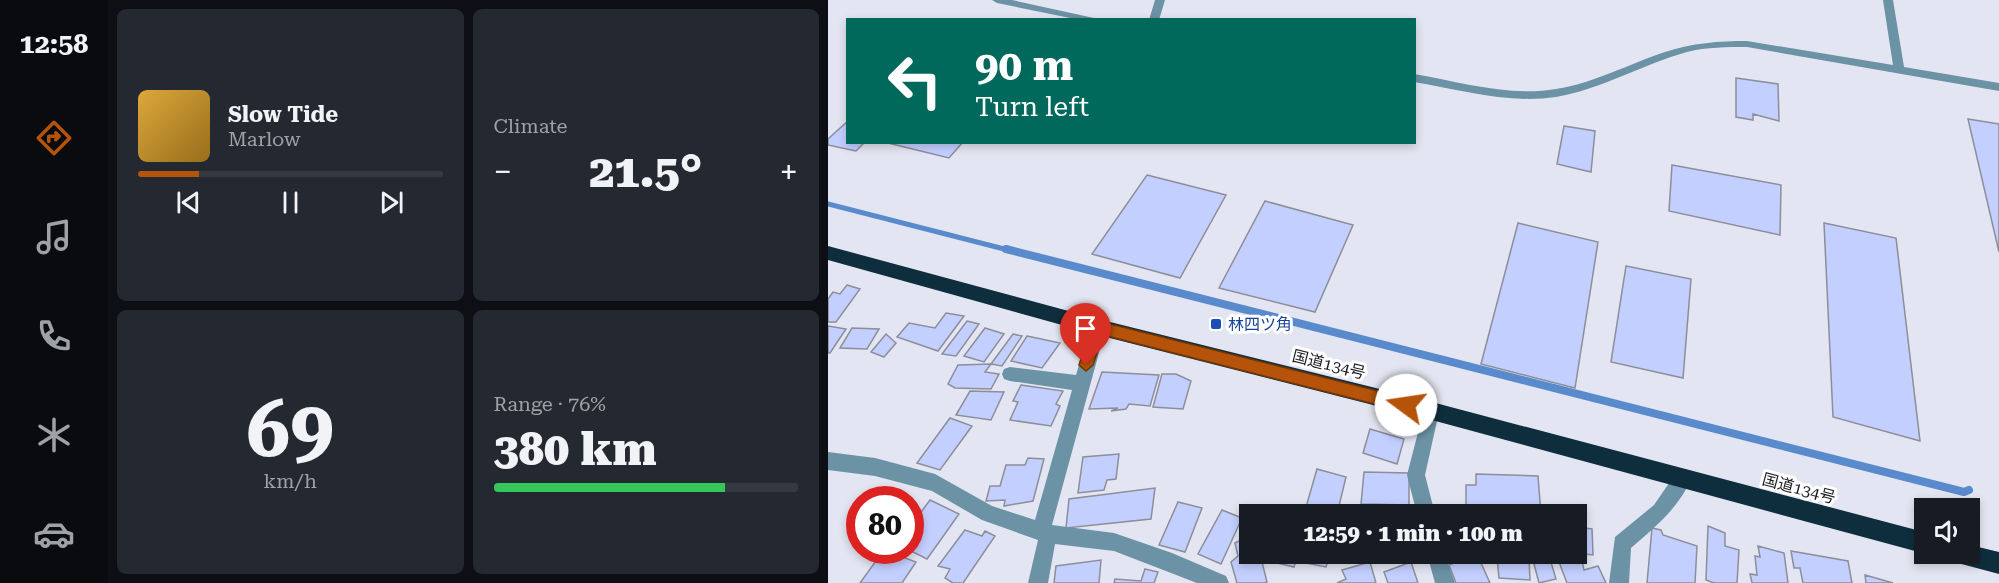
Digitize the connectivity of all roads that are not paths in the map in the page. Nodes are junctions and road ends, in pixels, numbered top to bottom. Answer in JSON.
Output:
{"nodes":[{"id":1,"x":997,"y":0,"type":"edge"},
{"id":2,"x":1160,"y":0,"type":"edge"},
{"id":3,"x":1888,"y":0,"type":"edge"},
{"id":4,"x":1088,"y":18,"type":"edge"},
{"id":5,"x":1155,"y":18,"type":"edge"},
{"id":6,"x":1899,"y":69,"type":"junction"},
{"id":7,"x":1416,"y":78,"type":"edge"},
{"id":8,"x":1999,"y":87,"type":"edge"},
{"id":9,"x":828,"y":253,"type":"edge"},
{"id":10,"x":1098,"y":327,"type":"junction"},
{"id":11,"x":1010,"y":374,"type":"dead end"},
{"id":12,"x":1080,"y":383,"type":"junction"},
{"id":13,"x":1428,"y":410,"type":"junction"},
{"id":14,"x":828,"y":461,"type":"edge"},
{"id":15,"x":1682,"y":479,"type":"junction"},
{"id":16,"x":1423,"y":504,"type":"edge"},
{"id":17,"x":1044,"y":532,"type":"junction"},
{"id":18,"x":1914,"y":540,"type":"edge"},
{"id":19,"x":1980,"y":558,"type":"edge"},
{"id":20,"x":1999,"y":563,"type":"edge"},
{"id":21,"x":1439,"y":564,"type":"edge"},
{"id":22,"x":1038,"y":583,"type":"edge"},
{"id":23,"x":1219,"y":583,"type":"edge"},
{"id":24,"x":1445,"y":583,"type":"edge"},
{"id":25,"x":1619,"y":583,"type":"edge"}],
"edges":[{"from":1,"to":4,"type":"lane"},
{"from":2,"to":5,"type":"lane"},
{"from":3,"to":6,"type":"lane"},
{"from":6,"to":7,"type":"lane"},
{"from":6,"to":8,"type":"lane"},
{"from":9,"to":10,"type":"highway","name":"国道134号"},
{"from":10,"to":12,"type":"street"},
{"from":10,"to":13,"type":"highway","name":"国道134号"},
{"from":11,"to":12,"type":"street"},
{"from":12,"to":17,"type":"street"},
{"from":13,"to":15,"type":"highway","name":"国道134号"},
{"from":13,"to":16,"type":"street"},
{"from":14,"to":17,"type":"street"},
{"from":15,"to":18,"type":"highway","name":"国道134号"},
{"from":15,"to":25,"type":"street"},
{"from":17,"to":22,"type":"street"},
{"from":17,"to":23,"type":"street"},
{"from":19,"to":20,"type":"highway"},
{"from":21,"to":24,"type":"street"}]}
